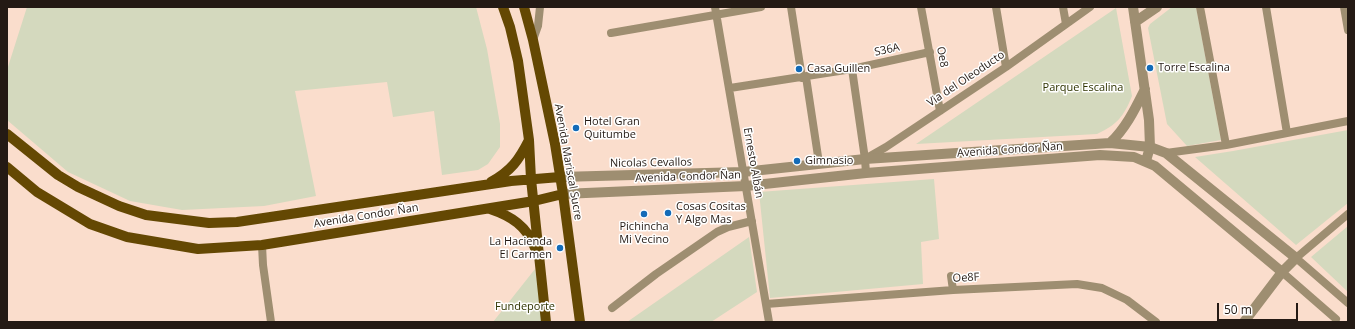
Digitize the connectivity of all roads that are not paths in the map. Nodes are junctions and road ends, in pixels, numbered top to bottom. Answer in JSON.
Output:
{"nodes":[{"id":1,"x":503,"y":7,"type":"edge"},
{"id":2,"x":524,"y":7,"type":"edge"},
{"id":3,"x":540,"y":7,"type":"edge"},
{"id":4,"x":759,"y":7,"type":"edge"},
{"id":5,"x":791,"y":7,"type":"edge"},
{"id":6,"x":921,"y":7,"type":"edge"},
{"id":7,"x":996,"y":7,"type":"edge"},
{"id":8,"x":1063,"y":7,"type":"edge"},
{"id":9,"x":1090,"y":7,"type":"edge"},
{"id":10,"x":1133,"y":7,"type":"edge"},
{"id":11,"x":1157,"y":7,"type":"edge"},
{"id":12,"x":1200,"y":7,"type":"edge"},
{"id":13,"x":1266,"y":7,"type":"edge"},
{"id":14,"x":1344,"y":7,"type":"edge"},
{"id":15,"x":716,"y":11,"type":"edge"},
{"id":16,"x":1135,"y":22,"type":"junction"},
{"id":17,"x":1066,"y":24,"type":"junction"},
{"id":18,"x":1348,"y":30,"type":"edge"},
{"id":19,"x":611,"y":32,"type":"dead end"},
{"id":20,"x":533,"y":40,"type":"junction"},
{"id":21,"x":930,"y":52,"type":"junction"},
{"id":22,"x":1006,"y":67,"type":"junction"},
{"id":23,"x":852,"y":69,"type":"junction"},
{"id":24,"x":804,"y":77,"type":"junction"},
{"id":25,"x":730,"y":88,"type":"junction"},
{"id":26,"x":1145,"y":89,"type":"junction"},
{"id":27,"x":940,"y":111,"type":"junction"},
{"id":28,"x":1348,"y":121,"type":"edge"},
{"id":29,"x":1287,"y":133,"type":"junction"},
{"id":30,"x":7,"y":134,"type":"edge"},
{"id":31,"x":529,"y":140,"type":"junction"},
{"id":32,"x":1110,"y":143,"type":"junction"},
{"id":33,"x":1226,"y":145,"type":"junction"},
{"id":34,"x":1150,"y":146,"type":"junction"},
{"id":35,"x":1166,"y":153,"type":"junction"},
{"id":36,"x":865,"y":159,"type":"junction"},
{"id":37,"x":1146,"y":161,"type":"junction"},
{"id":38,"x":819,"y":163,"type":"junction"},
{"id":39,"x":7,"y":167,"type":"edge"},
{"id":40,"x":743,"y":172,"type":"junction"},
{"id":41,"x":866,"y":173,"type":"junction"},
{"id":42,"x":560,"y":177,"type":"junction"},
{"id":43,"x":531,"y":179,"type":"junction"},
{"id":44,"x":486,"y":185,"type":"junction"},
{"id":45,"x":746,"y":186,"type":"junction"},
{"id":46,"x":563,"y":194,"type":"junction"},
{"id":47,"x":534,"y":201,"type":"junction"},
{"id":48,"x":488,"y":208,"type":"junction"},
{"id":49,"x":1348,"y":214,"type":"edge"},
{"id":50,"x":752,"y":222,"type":"junction"},
{"id":51,"x":262,"y":245,"type":"junction"},
{"id":52,"x":538,"y":258,"type":"junction"},
{"id":53,"x":1296,"y":258,"type":"junction"},
{"id":54,"x":1282,"y":272,"type":"junction"},
{"id":55,"x":951,"y":276,"type":"dead end"},
{"id":56,"x":953,"y":290,"type":"junction"},
{"id":57,"x":1348,"y":303,"type":"edge"},
{"id":58,"x":766,"y":304,"type":"junction"},
{"id":59,"x":612,"y":308,"type":"dead end"},
{"id":60,"x":1336,"y":319,"type":"dead end"},
{"id":61,"x":271,"y":322,"type":"edge"},
{"id":62,"x":546,"y":322,"type":"edge"},
{"id":63,"x":580,"y":322,"type":"edge"},
{"id":64,"x":769,"y":322,"type":"edge"},
{"id":65,"x":1156,"y":322,"type":"edge"},
{"id":66,"x":1244,"y":322,"type":"edge"}],
"edges":[{"from":1,"to":31,"type":"main road"},
{"from":2,"to":20,"type":"main road","name":"Avenida Mariscal Sucre"},
{"from":3,"to":20,"type":"street"},
{"from":4,"to":15,"type":"street"},
{"from":5,"to":24,"type":"street"},
{"from":6,"to":21,"type":"street","name":"Oe8"},
{"from":7,"to":22,"type":"street"},
{"from":8,"to":17,"type":"street"},
{"from":9,"to":17,"type":"street","name":"Via del Oleoducto"},
{"from":10,"to":16,"type":"street"},
{"from":11,"to":16,"type":"street"},
{"from":12,"to":33,"type":"street"},
{"from":13,"to":29,"type":"street"},
{"from":14,"to":18,"type":"street"},
{"from":15,"to":19,"type":"street"},
{"from":15,"to":25,"type":"street","name":"Ernesto Albán"},
{"from":16,"to":26,"type":"street"},
{"from":17,"to":22,"type":"street","name":"Via del Oleoducto"},
{"from":20,"to":42,"type":"main road","name":"Avenida Mariscal Sucre"},
{"from":21,"to":23,"type":"street","name":"S36A"},
{"from":21,"to":27,"type":"street","name":"Oe8"},
{"from":22,"to":27,"type":"street","name":"Via del Oleoducto"},
{"from":23,"to":24,"type":"street","name":"S36A"},
{"from":23,"to":36,"type":"street"},
{"from":24,"to":25,"type":"street","name":"S36A"},
{"from":24,"to":38,"type":"street"},
{"from":25,"to":40,"type":"street","name":"Ernesto Albán"},
{"from":26,"to":32,"type":"street"},
{"from":26,"to":34,"type":"street"},
{"from":27,"to":36,"type":"street","name":"Via del Oleoducto"},
{"from":28,"to":29,"type":"street"},
{"from":29,"to":33,"type":"street"},
{"from":30,"to":44,"type":"main road","name":"Avenida Condor Ñan"},
{"from":31,"to":43,"type":"main road"},
{"from":31,"to":44,"type":"main road"},
{"from":32,"to":34,"type":"street","name":"Avenida Condor Ñan"},
{"from":32,"to":36,"type":"street","name":"Avenida Condor Ñan"},
{"from":33,"to":35,"type":"street"},
{"from":34,"to":35,"type":"street","name":"Avenida Condor Ñan"},
{"from":34,"to":37,"type":"street"},
{"from":35,"to":53,"type":"street","name":"Avenida Condor Ñan"},
{"from":36,"to":38,"type":"street","name":"Avenida Condor Ñan"},
{"from":36,"to":41,"type":"street"},
{"from":37,"to":41,"type":"street","name":"Avenida Condor Ñan"},
{"from":37,"to":54,"type":"street","name":"Avenida Condor Ñan"},
{"from":38,"to":40,"type":"street","name":"Avenida Condor Ñan"},
{"from":39,"to":51,"type":"main road","name":"Avenida Condor Ñan"},
{"from":40,"to":42,"type":"street","name":"Nicolas Cevallos"},
{"from":40,"to":45,"type":"street","name":"Ernesto Albán"},
{"from":41,"to":45,"type":"street","name":"Avenida Condor Ñan"},
{"from":42,"to":43,"type":"main road","name":"Avenida Condor Ñan"},
{"from":42,"to":46,"type":"main road","name":"Avenida Mariscal Sucre"},
{"from":43,"to":44,"type":"main road","name":"Avenida Condor Ñan"},
{"from":43,"to":47,"type":"main road"},
{"from":45,"to":46,"type":"street","name":"Avenida Condor Ñan"},
{"from":45,"to":50,"type":"street","name":"Ernesto Albán"},
{"from":46,"to":47,"type":"main road","name":"Avenida Condor Ñan"},
{"from":46,"to":63,"type":"main road","name":"Avenida Mariscal Sucre"},
{"from":47,"to":48,"type":"main road","name":"Avenida Condor Ñan"},
{"from":47,"to":52,"type":"main road"},
{"from":48,"to":51,"type":"main road","name":"Avenida Condor Ñan"},
{"from":48,"to":52,"type":"main road"},
{"from":49,"to":53,"type":"street"},
{"from":50,"to":58,"type":"street","name":"Ernesto Albán"},
{"from":50,"to":59,"type":"street"},
{"from":51,"to":61,"type":"street"},
{"from":52,"to":62,"type":"main road"},
{"from":53,"to":54,"type":"street"},
{"from":53,"to":57,"type":"street","name":"Avenida Condor Ñan"},
{"from":54,"to":60,"type":"street","name":"Avenida Condor Ñan"},
{"from":54,"to":66,"type":"street"},
{"from":55,"to":56,"type":"street"},
{"from":56,"to":58,"type":"street","name":"Oe8F"},
{"from":56,"to":65,"type":"street","name":"Oe8F"},
{"from":58,"to":64,"type":"street","name":"Ernesto Albán"}]}
